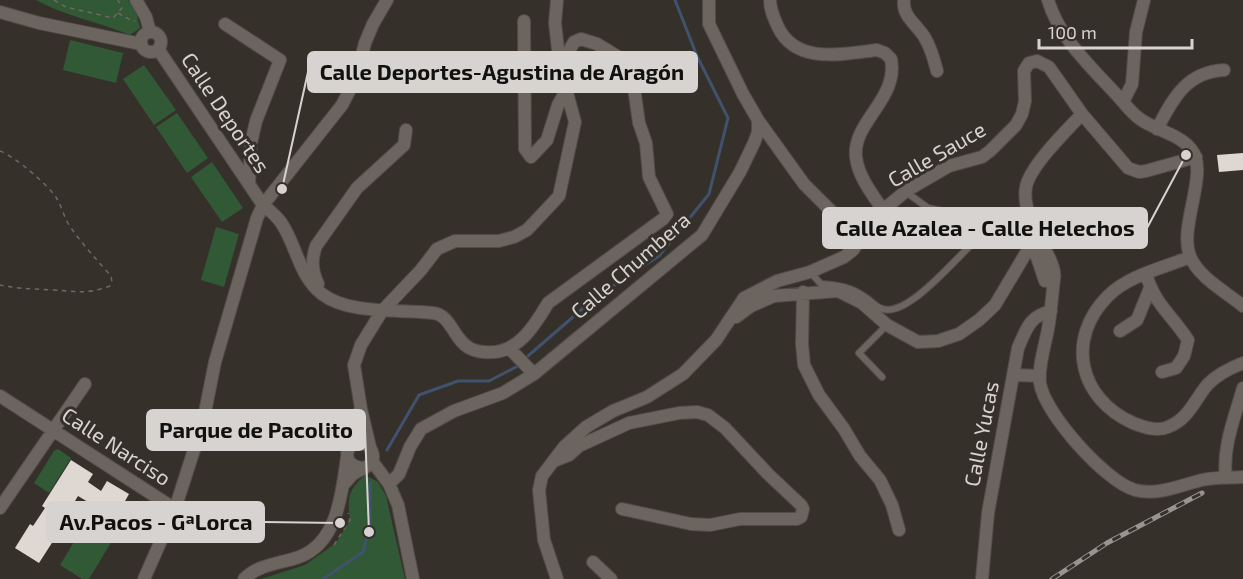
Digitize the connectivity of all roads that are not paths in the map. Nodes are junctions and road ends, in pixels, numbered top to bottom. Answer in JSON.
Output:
{"nodes":[{"id":1,"x":136,"y":0,"type":"edge"},
{"id":2,"x":387,"y":0,"type":"edge"},
{"id":3,"x":557,"y":0,"type":"edge"},
{"id":4,"x":709,"y":0,"type":"edge"},
{"id":5,"x":770,"y":0,"type":"edge"},
{"id":6,"x":904,"y":0,"type":"edge"},
{"id":7,"x":1048,"y":0,"type":"edge"},
{"id":8,"x":1144,"y":0,"type":"edge"},
{"id":9,"x":0,"y":12,"type":"edge"},
{"id":10,"x":524,"y":21,"type":"dead end"},
{"id":11,"x":225,"y":24,"type":"dead end"},
{"id":12,"x":150,"y":32,"type":"junction"},
{"id":13,"x":141,"y":44,"type":"junction"},
{"id":14,"x":158,"y":49,"type":"junction"},
{"id":15,"x":560,"y":67,"type":"junction"},
{"id":16,"x":1224,"y":70,"type":"dead end"},
{"id":17,"x":937,"y":71,"type":"dead end"},
{"id":18,"x":566,"y":91,"type":"junction"},
{"id":19,"x":1124,"y":102,"type":"junction"},
{"id":20,"x":1082,"y":114,"type":"junction"},
{"id":21,"x":758,"y":120,"type":"junction"},
{"id":22,"x":1157,"y":129,"type":"junction"},
{"id":23,"x":406,"y":130,"type":"dead end"},
{"id":24,"x":1196,"y":157,"type":"junction"},
{"id":25,"x":249,"y":184,"type":"junction"},
{"id":26,"x":906,"y":191,"type":"junction"},
{"id":27,"x":262,"y":205,"type":"junction"},
{"id":28,"x":883,"y":210,"type":"junction"},
{"id":29,"x":861,"y":236,"type":"junction"},
{"id":30,"x":1190,"y":257,"type":"junction"},
{"id":31,"x":810,"y":272,"type":"junction"},
{"id":32,"x":1146,"y":274,"type":"junction"},
{"id":33,"x":1053,"y":279,"type":"junction"},
{"id":34,"x":1150,"y":288,"type":"junction"},
{"id":35,"x":803,"y":292,"type":"junction"},
{"id":36,"x":324,"y":296,"type":"junction"},
{"id":37,"x":1243,"y":306,"type":"edge"},
{"id":38,"x":382,"y":311,"type":"junction"},
{"id":39,"x":1050,"y":311,"type":"junction"},
{"id":40,"x":728,"y":323,"type":"junction"},
{"id":41,"x":887,"y":325,"type":"junction"},
{"id":42,"x":1120,"y":331,"type":"dead end"},
{"id":43,"x":510,"y":349,"type":"junction"},
{"id":44,"x":1243,"y":363,"type":"edge"},
{"id":45,"x":1162,"y":372,"type":"dead end"},
{"id":46,"x":534,"y":374,"type":"junction"},
{"id":47,"x":1013,"y":375,"type":"junction"},
{"id":48,"x":1040,"y":376,"type":"junction"},
{"id":49,"x":882,"y":377,"type":"dead end"},
{"id":50,"x":85,"y":384,"type":"dead end"},
{"id":51,"x":1243,"y":388,"type":"edge"},
{"id":52,"x":0,"y":396,"type":"edge"},
{"id":53,"x":361,"y":409,"type":"junction"},
{"id":54,"x":53,"y":430,"type":"junction"},
{"id":55,"x":370,"y":447,"type":"junction"},
{"id":56,"x":347,"y":454,"type":"junction"},
{"id":57,"x":553,"y":461,"type":"junction"},
{"id":58,"x":367,"y":465,"type":"junction"},
{"id":59,"x":1243,"y":477,"type":"edge"},
{"id":60,"x":1226,"y":478,"type":"junction"},
{"id":61,"x":389,"y":484,"type":"junction"},
{"id":62,"x":343,"y":485,"type":"junction"},
{"id":63,"x":0,"y":508,"type":"edge"},
{"id":64,"x":175,"y":509,"type":"junction"},
{"id":65,"x":622,"y":509,"type":"dead end"},
{"id":66,"x":899,"y":530,"type":"dead end"},
{"id":67,"x":593,"y":562,"type":"dead end"},
{"id":68,"x":144,"y":579,"type":"edge"},
{"id":69,"x":244,"y":579,"type":"edge"},
{"id":70,"x":413,"y":579,"type":"edge"},
{"id":71,"x":557,"y":579,"type":"edge"},
{"id":72,"x":610,"y":579,"type":"edge"},
{"id":73,"x":982,"y":579,"type":"edge"}],
"edges":[{"from":1,"to":12,"type":"street"},
{"from":2,"to":27,"type":"street"},
{"from":3,"to":15,"type":"street"},
{"from":4,"to":21,"type":"street"},
{"from":5,"to":28,"type":"street"},
{"from":6,"to":17,"type":"street"},
{"from":7,"to":19,"type":"street"},
{"from":8,"to":19,"type":"street"},
{"from":9,"to":13,"type":"street"},
{"from":10,"to":18,"type":"street"},
{"from":11,"to":25,"type":"street"},
{"from":12,"to":13,"type":"street"},
{"from":12,"to":14,"type":"street"},
{"from":13,"to":14,"type":"street"},
{"from":14,"to":25,"type":"street","name":"Calle Deportes"},
{"from":15,"to":18,"type":"street"},
{"from":15,"to":43,"type":"street","name":"Calle Chumbera"},
{"from":16,"to":22,"type":"street"},
{"from":18,"to":38,"type":"street"},
{"from":19,"to":22,"type":"street"},
{"from":20,"to":24,"type":"street","name":"Calle Sauce"},
{"from":20,"to":26,"type":"street","name":"Calle Sauce"},
{"from":20,"to":33,"type":"street"},
{"from":21,"to":29,"type":"street"},
{"from":21,"to":46,"type":"street","name":"Calle Chumbera"},
{"from":22,"to":24,"type":"street"},
{"from":23,"to":36,"type":"street"},
{"from":24,"to":30,"type":"street"},
{"from":25,"to":27,"type":"street","name":"Calle Deportes"},
{"from":26,"to":28,"type":"street","name":"Calle Sauce"},
{"from":26,"to":31,"type":"lane"},
{"from":27,"to":36,"type":"street","name":"Calle Deportes"},
{"from":27,"to":64,"type":"street"},
{"from":28,"to":29,"type":"street","name":"Calle Sauce"},
{"from":29,"to":31,"type":"street","name":"Calle Sauce"},
{"from":30,"to":32,"type":"street"},
{"from":30,"to":37,"type":"street"},
{"from":31,"to":40,"type":"street","name":"Calle Sauce"},
{"from":32,"to":34,"type":"street"},
{"from":32,"to":44,"type":"street"},
{"from":33,"to":39,"type":"street"},
{"from":33,"to":41,"type":"street"},
{"from":34,"to":42,"type":"street"},
{"from":34,"to":45,"type":"street"},
{"from":35,"to":40,"type":"street"},
{"from":35,"to":41,"type":"street"},
{"from":35,"to":66,"type":"street"},
{"from":36,"to":38,"type":"street"},
{"from":38,"to":43,"type":"street"},
{"from":38,"to":53,"type":"street"},
{"from":39,"to":47,"type":"street","name":"Calle Yucas"},
{"from":39,"to":48,"type":"street"},
{"from":40,"to":57,"type":"street","name":"Calle Sauce"},
{"from":41,"to":49,"type":"lane"},
{"from":43,"to":46,"type":"street"},
{"from":46,"to":61,"type":"street","name":"Calle Chumbera"},
{"from":47,"to":48,"type":"street"},
{"from":47,"to":73,"type":"street","name":"Calle Yucas"},
{"from":48,"to":60,"type":"street"},
{"from":50,"to":54,"type":"street"},
{"from":51,"to":60,"type":"street"},
{"from":52,"to":54,"type":"street","name":"Calle Narciso"},
{"from":53,"to":55,"type":"street"},
{"from":53,"to":56,"type":"street"},
{"from":54,"to":63,"type":"street"},
{"from":54,"to":64,"type":"street","name":"Calle Narciso"},
{"from":55,"to":56,"type":"street"},
{"from":55,"to":58,"type":"street"},
{"from":56,"to":58,"type":"street"},
{"from":56,"to":62,"type":"street"},
{"from":57,"to":65,"type":"street"},
{"from":57,"to":71,"type":"street","name":"Calle Sauce"},
{"from":58,"to":61,"type":"street"},
{"from":58,"to":62,"type":"street"},
{"from":59,"to":60,"type":"street"},
{"from":61,"to":70,"type":"street"},
{"from":62,"to":69,"type":"street"},
{"from":64,"to":68,"type":"street","name":"Calle Narciso"},
{"from":67,"to":72,"type":"street"}]}
